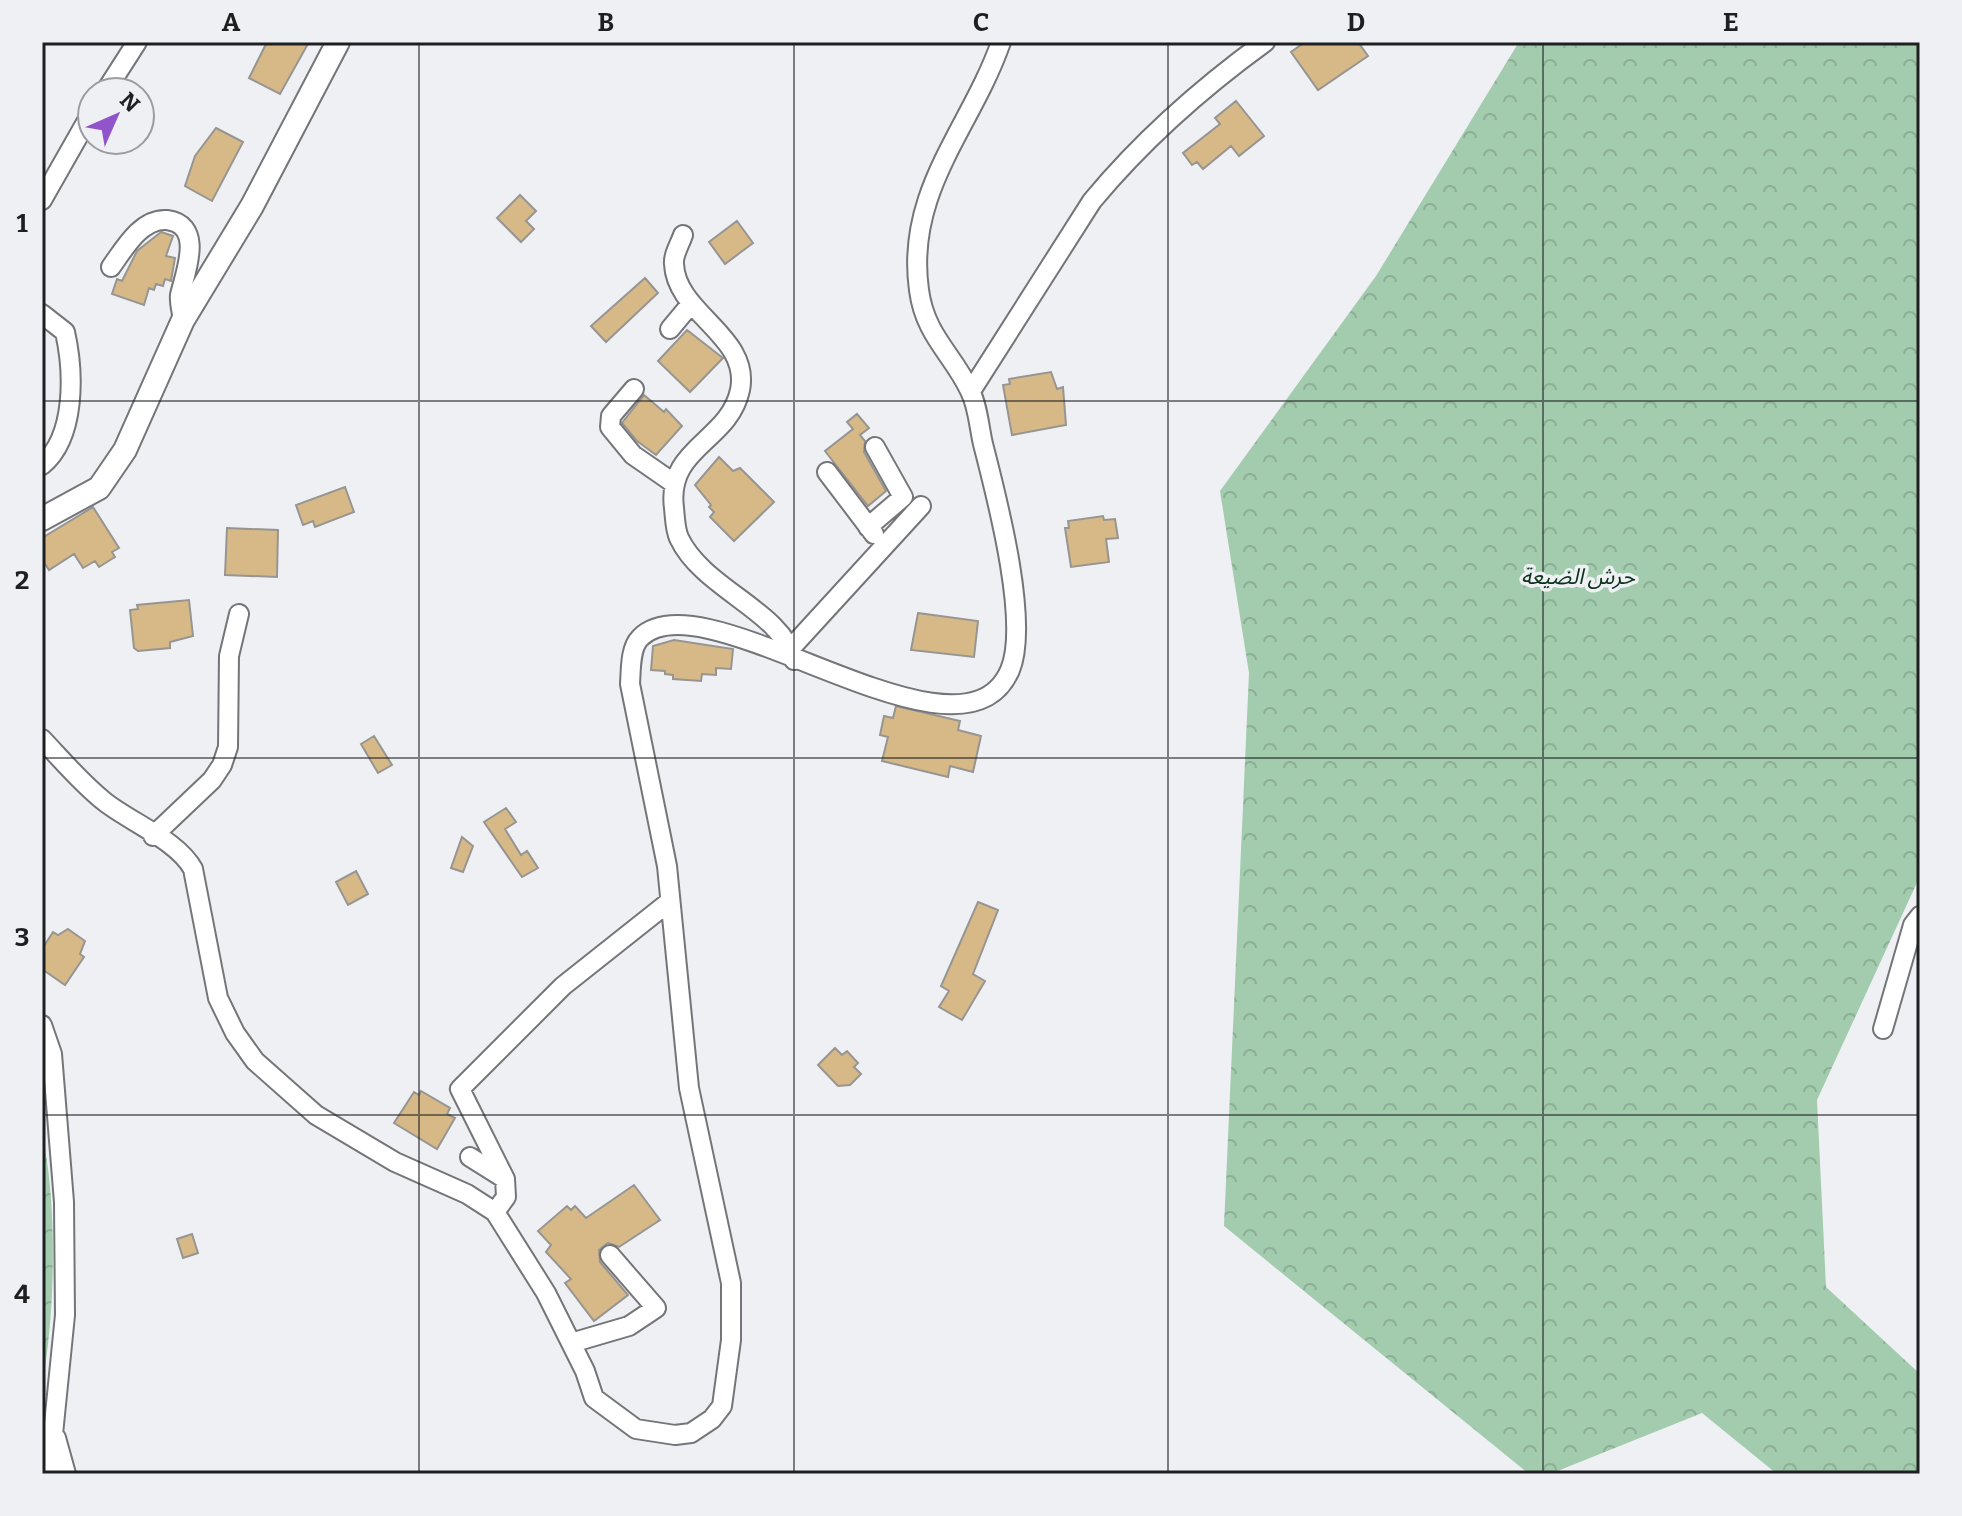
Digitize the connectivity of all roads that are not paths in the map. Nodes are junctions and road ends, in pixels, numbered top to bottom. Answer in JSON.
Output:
{"nodes":[{"id":1,"x":137,"y":42,"type":"edge"},
{"id":2,"x":338,"y":42,"type":"edge"},
{"id":3,"x":1001,"y":42,"type":"edge"},
{"id":4,"x":1265,"y":42,"type":"edge"},
{"id":5,"x":115,"y":76,"type":"edge"},
{"id":6,"x":76,"y":140,"type":"edge"},
{"id":7,"x":42,"y":200,"type":"edge"},
{"id":8,"x":683,"y":235,"type":"dead end"},
{"id":9,"x":111,"y":267,"type":"dead end"},
{"id":10,"x":690,"y":305,"type":"junction"},
{"id":11,"x":42,"y":314,"type":"edge"},
{"id":12,"x":183,"y":320,"type":"junction"},
{"id":13,"x":670,"y":329,"type":"dead end"},
{"id":14,"x":634,"y":389,"type":"dead end"},
{"id":15,"x":971,"y":391,"type":"junction"},
{"id":16,"x":875,"y":447,"type":"dead end"},
{"id":17,"x":42,"y":465,"type":"edge"},
{"id":18,"x":827,"y":472,"type":"dead end"},
{"id":19,"x":672,"y":482,"type":"junction"},
{"id":20,"x":921,"y":506,"type":"dead end"},
{"id":21,"x":42,"y":519,"type":"edge"},
{"id":22,"x":868,"y":527,"type":"junction"},
{"id":23,"x":883,"y":546,"type":"junction"},
{"id":24,"x":239,"y":614,"type":"dead end"},
{"id":25,"x":793,"y":654,"type":"junction"},
{"id":26,"x":42,"y":739,"type":"edge"},
{"id":27,"x":153,"y":836,"type":"junction"},
{"id":28,"x":669,"y":902,"type":"junction"},
{"id":29,"x":1920,"y":916,"type":"edge"},
{"id":30,"x":42,"y":1025,"type":"edge"},
{"id":31,"x":1883,"y":1029,"type":"dead end"},
{"id":32,"x":470,"y":1157,"type":"dead end"},
{"id":33,"x":505,"y":1179,"type":"junction"},
{"id":34,"x":495,"y":1212,"type":"junction"},
{"id":35,"x":610,"y":1255,"type":"dead end"},
{"id":36,"x":571,"y":1343,"type":"junction"},
{"id":37,"x":52,"y":1428,"type":"junction"},
{"id":38,"x":49,"y":1474,"type":"edge"},
{"id":39,"x":66,"y":1474,"type":"edge"}],
"edges":[{"from":1,"to":5,"type":"street"},
{"from":2,"to":12,"type":"street"},
{"from":3,"to":15,"type":"street"},
{"from":4,"to":15,"type":"street"},
{"from":6,"to":7,"type":"street"},
{"from":8,"to":10,"type":"street"},
{"from":9,"to":12,"type":"street"},
{"from":10,"to":13,"type":"street"},
{"from":10,"to":19,"type":"street"},
{"from":11,"to":17,"type":"street"},
{"from":12,"to":21,"type":"street"},
{"from":14,"to":19,"type":"street"},
{"from":15,"to":25,"type":"street"},
{"from":16,"to":22,"type":"street"},
{"from":18,"to":22,"type":"street"},
{"from":19,"to":25,"type":"street"},
{"from":20,"to":23,"type":"street"},
{"from":22,"to":23,"type":"street"},
{"from":23,"to":25,"type":"street"},
{"from":24,"to":27,"type":"street"},
{"from":25,"to":28,"type":"street"},
{"from":26,"to":27,"type":"street"},
{"from":27,"to":34,"type":"street"},
{"from":28,"to":33,"type":"street"},
{"from":28,"to":36,"type":"street"},
{"from":29,"to":31,"type":"street"},
{"from":30,"to":37,"type":"street"},
{"from":32,"to":33,"type":"street"},
{"from":33,"to":34,"type":"street"},
{"from":34,"to":36,"type":"street"},
{"from":35,"to":36,"type":"street"},
{"from":37,"to":38,"type":"street"},
{"from":37,"to":39,"type":"street"}]}
